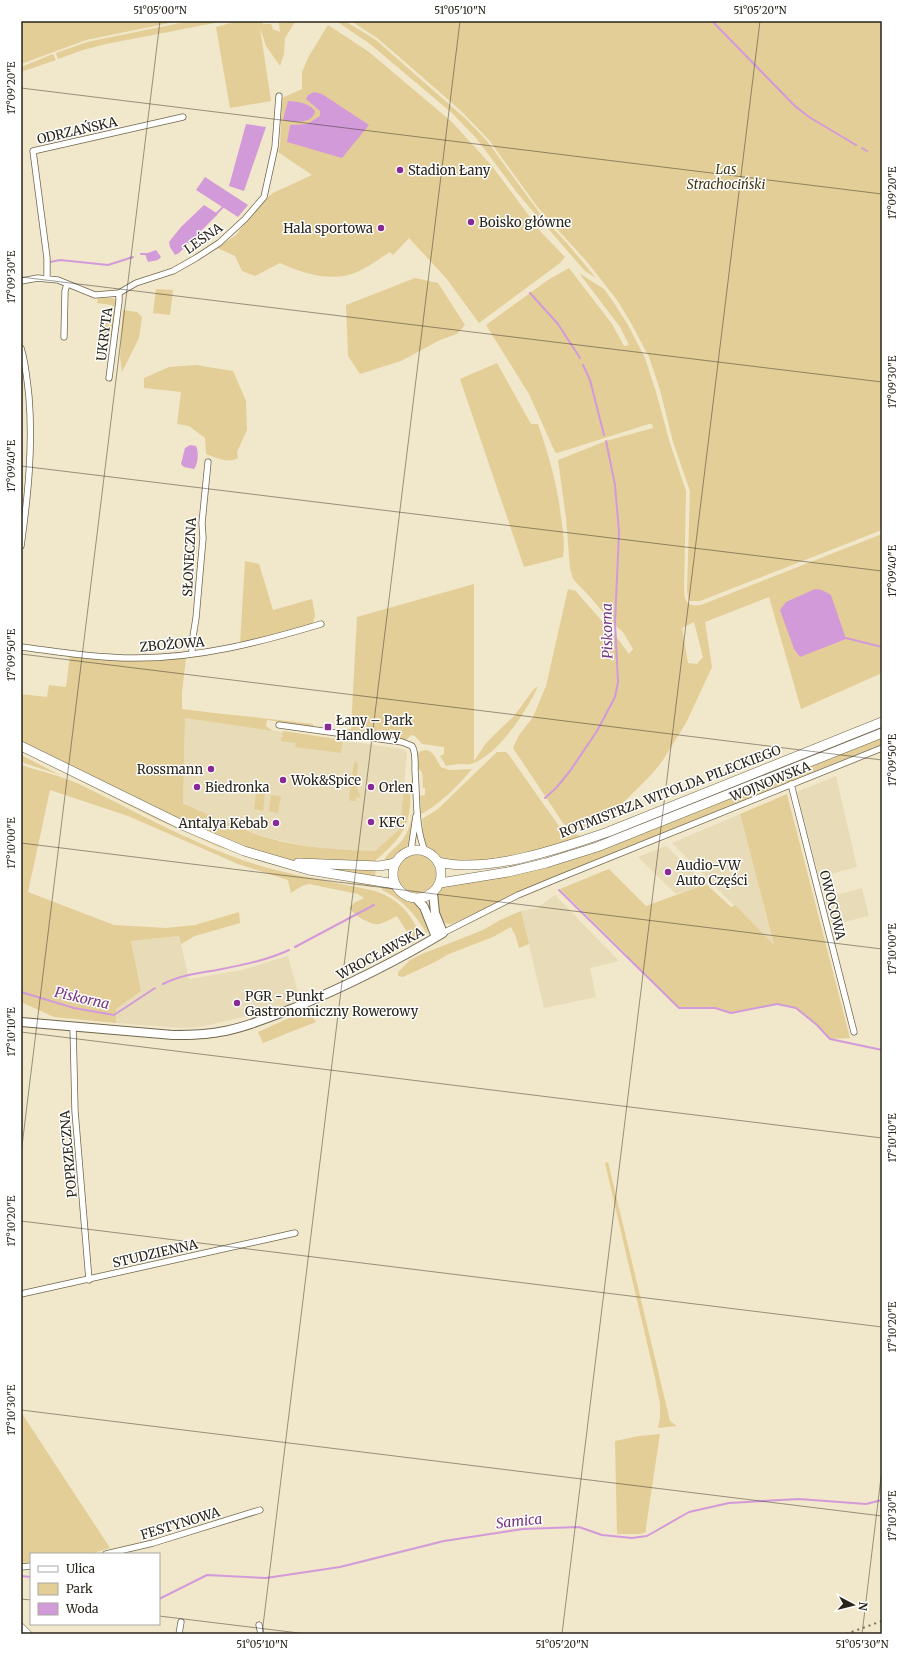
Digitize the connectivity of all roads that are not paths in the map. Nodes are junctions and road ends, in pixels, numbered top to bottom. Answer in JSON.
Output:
{"nodes":[{"id":1,"x":279,"y":96,"type":"dead end"},
{"id":2,"x":183,"y":117,"type":"dead end"},
{"id":3,"x":47,"y":279,"type":"junction"},
{"id":4,"x":21,"y":281,"type":"edge"},
{"id":5,"x":67,"y":284,"type":"junction"},
{"id":6,"x":119,"y":294,"type":"junction"},
{"id":7,"x":64,"y":337,"type":"dead end"},
{"id":8,"x":21,"y":348,"type":"edge"},
{"id":9,"x":110,"y":378,"type":"dead end"},
{"id":10,"x":208,"y":462,"type":"dead end"},
{"id":11,"x":21,"y":546,"type":"edge"},
{"id":12,"x":321,"y":624,"type":"dead end"},
{"id":13,"x":21,"y":647,"type":"edge"},
{"id":14,"x":192,"y":654,"type":"junction"},
{"id":15,"x":882,"y":722,"type":"edge"},
{"id":16,"x":279,"y":725,"type":"dead end"},
{"id":17,"x":882,"y":733,"type":"edge"},
{"id":18,"x":21,"y":746,"type":"edge"},
{"id":19,"x":882,"y":748,"type":"edge"},
{"id":20,"x":791,"y":784,"type":"junction"},
{"id":21,"x":417,"y":810,"type":"junction"},
{"id":22,"x":665,"y":835,"type":"joint"},
{"id":23,"x":411,"y":850,"type":"junction"},
{"id":24,"x":425,"y":851,"type":"junction"},
{"id":25,"x":281,"y":862,"type":"junction"},
{"id":26,"x":396,"y":862,"type":"junction"},
{"id":27,"x":439,"y":862,"type":"junction"},
{"id":28,"x":395,"y":884,"type":"junction"},
{"id":29,"x":440,"y":884,"type":"junction"},
{"id":30,"x":433,"y":893,"type":"junction"},
{"id":31,"x":416,"y":898,"type":"junction"},
{"id":32,"x":440,"y":935,"type":"junction"},
{"id":33,"x":21,"y":1022,"type":"edge"},
{"id":34,"x":73,"y":1026,"type":"junction"},
{"id":35,"x":854,"y":1032,"type":"dead end"},
{"id":36,"x":294,"y":1233,"type":"dead end"},
{"id":37,"x":89,"y":1280,"type":"junction"},
{"id":38,"x":21,"y":1294,"type":"edge"},
{"id":39,"x":260,"y":1510,"type":"dead end"},
{"id":40,"x":110,"y":1553,"type":"edge"},
{"id":41,"x":181,"y":1622,"type":"dead end"},
{"id":42,"x":260,"y":1625,"type":"dead end"},
{"id":43,"x":21,"y":1627,"type":"edge"},
{"id":44,"x":28,"y":1634,"type":"edge"},
{"id":45,"x":180,"y":1634,"type":"edge"},
{"id":46,"x":261,"y":1634,"type":"edge"}],
"edges":[{"from":1,"to":6,"type":"street","name":"LEŚNA"},
{"from":2,"to":3,"type":"street","name":"ODRZAŃSKA"},
{"from":3,"to":4,"type":"street"},
{"from":3,"to":5,"type":"street"},
{"from":5,"to":6,"type":"street"},
{"from":5,"to":7,"type":"street"},
{"from":6,"to":9,"type":"street","name":"UKRYTA"},
{"from":8,"to":11,"type":"street"},
{"from":10,"to":14,"type":"street","name":"SŁONECZNA"},
{"from":12,"to":14,"type":"street","name":"ZBOŻOWA"},
{"from":13,"to":14,"type":"street","name":"ZBOŻOWA"},
{"from":15,"to":27,"type":"main road","name":"ROTMISTRZA WITOLDA PILECKIEGO"},
{"from":16,"to":21,"type":"street"},
{"from":17,"to":29,"type":"main road","name":"ROTMISTRZA WITOLDA PILECKIEGO"},
{"from":18,"to":25,"type":"main road"},
{"from":19,"to":20,"type":"street","name":"WOJNOWSKA"},
{"from":20,"to":22,"type":"street","name":"WOJNOWSKA"},
{"from":20,"to":35,"type":"street","name":"OWOCOWA"},
{"from":21,"to":23,"type":"street"},
{"from":21,"to":24,"type":"street"},
{"from":22,"to":32,"type":"street","name":"WROCŁAWSKA"},
{"from":23,"to":24,"type":"main road"},
{"from":23,"to":26,"type":"main road"},
{"from":24,"to":27,"type":"main road"},
{"from":25,"to":26,"type":"main road"},
{"from":25,"to":28,"type":"main road"},
{"from":26,"to":28,"type":"main road"},
{"from":27,"to":29,"type":"main road"},
{"from":28,"to":31,"type":"main road"},
{"from":29,"to":30,"type":"main road"},
{"from":30,"to":31,"type":"main road"},
{"from":30,"to":32,"type":"main road"},
{"from":31,"to":32,"type":"main road"},
{"from":32,"to":34,"type":"main road","name":"WROCŁAWSKA"},
{"from":33,"to":34,"type":"main road","name":"WROCŁAWSKA"},
{"from":34,"to":37,"type":"street","name":"POPRZECZNA"},
{"from":36,"to":37,"type":"street","name":"STUDZIENNA"},
{"from":37,"to":38,"type":"street","name":"STUDZIENNA"},
{"from":39,"to":40,"type":"street","name":"FESTYNOWA"},
{"from":41,"to":45,"type":"street"},
{"from":42,"to":46,"type":"street"},
{"from":43,"to":44,"type":"street"}]}
